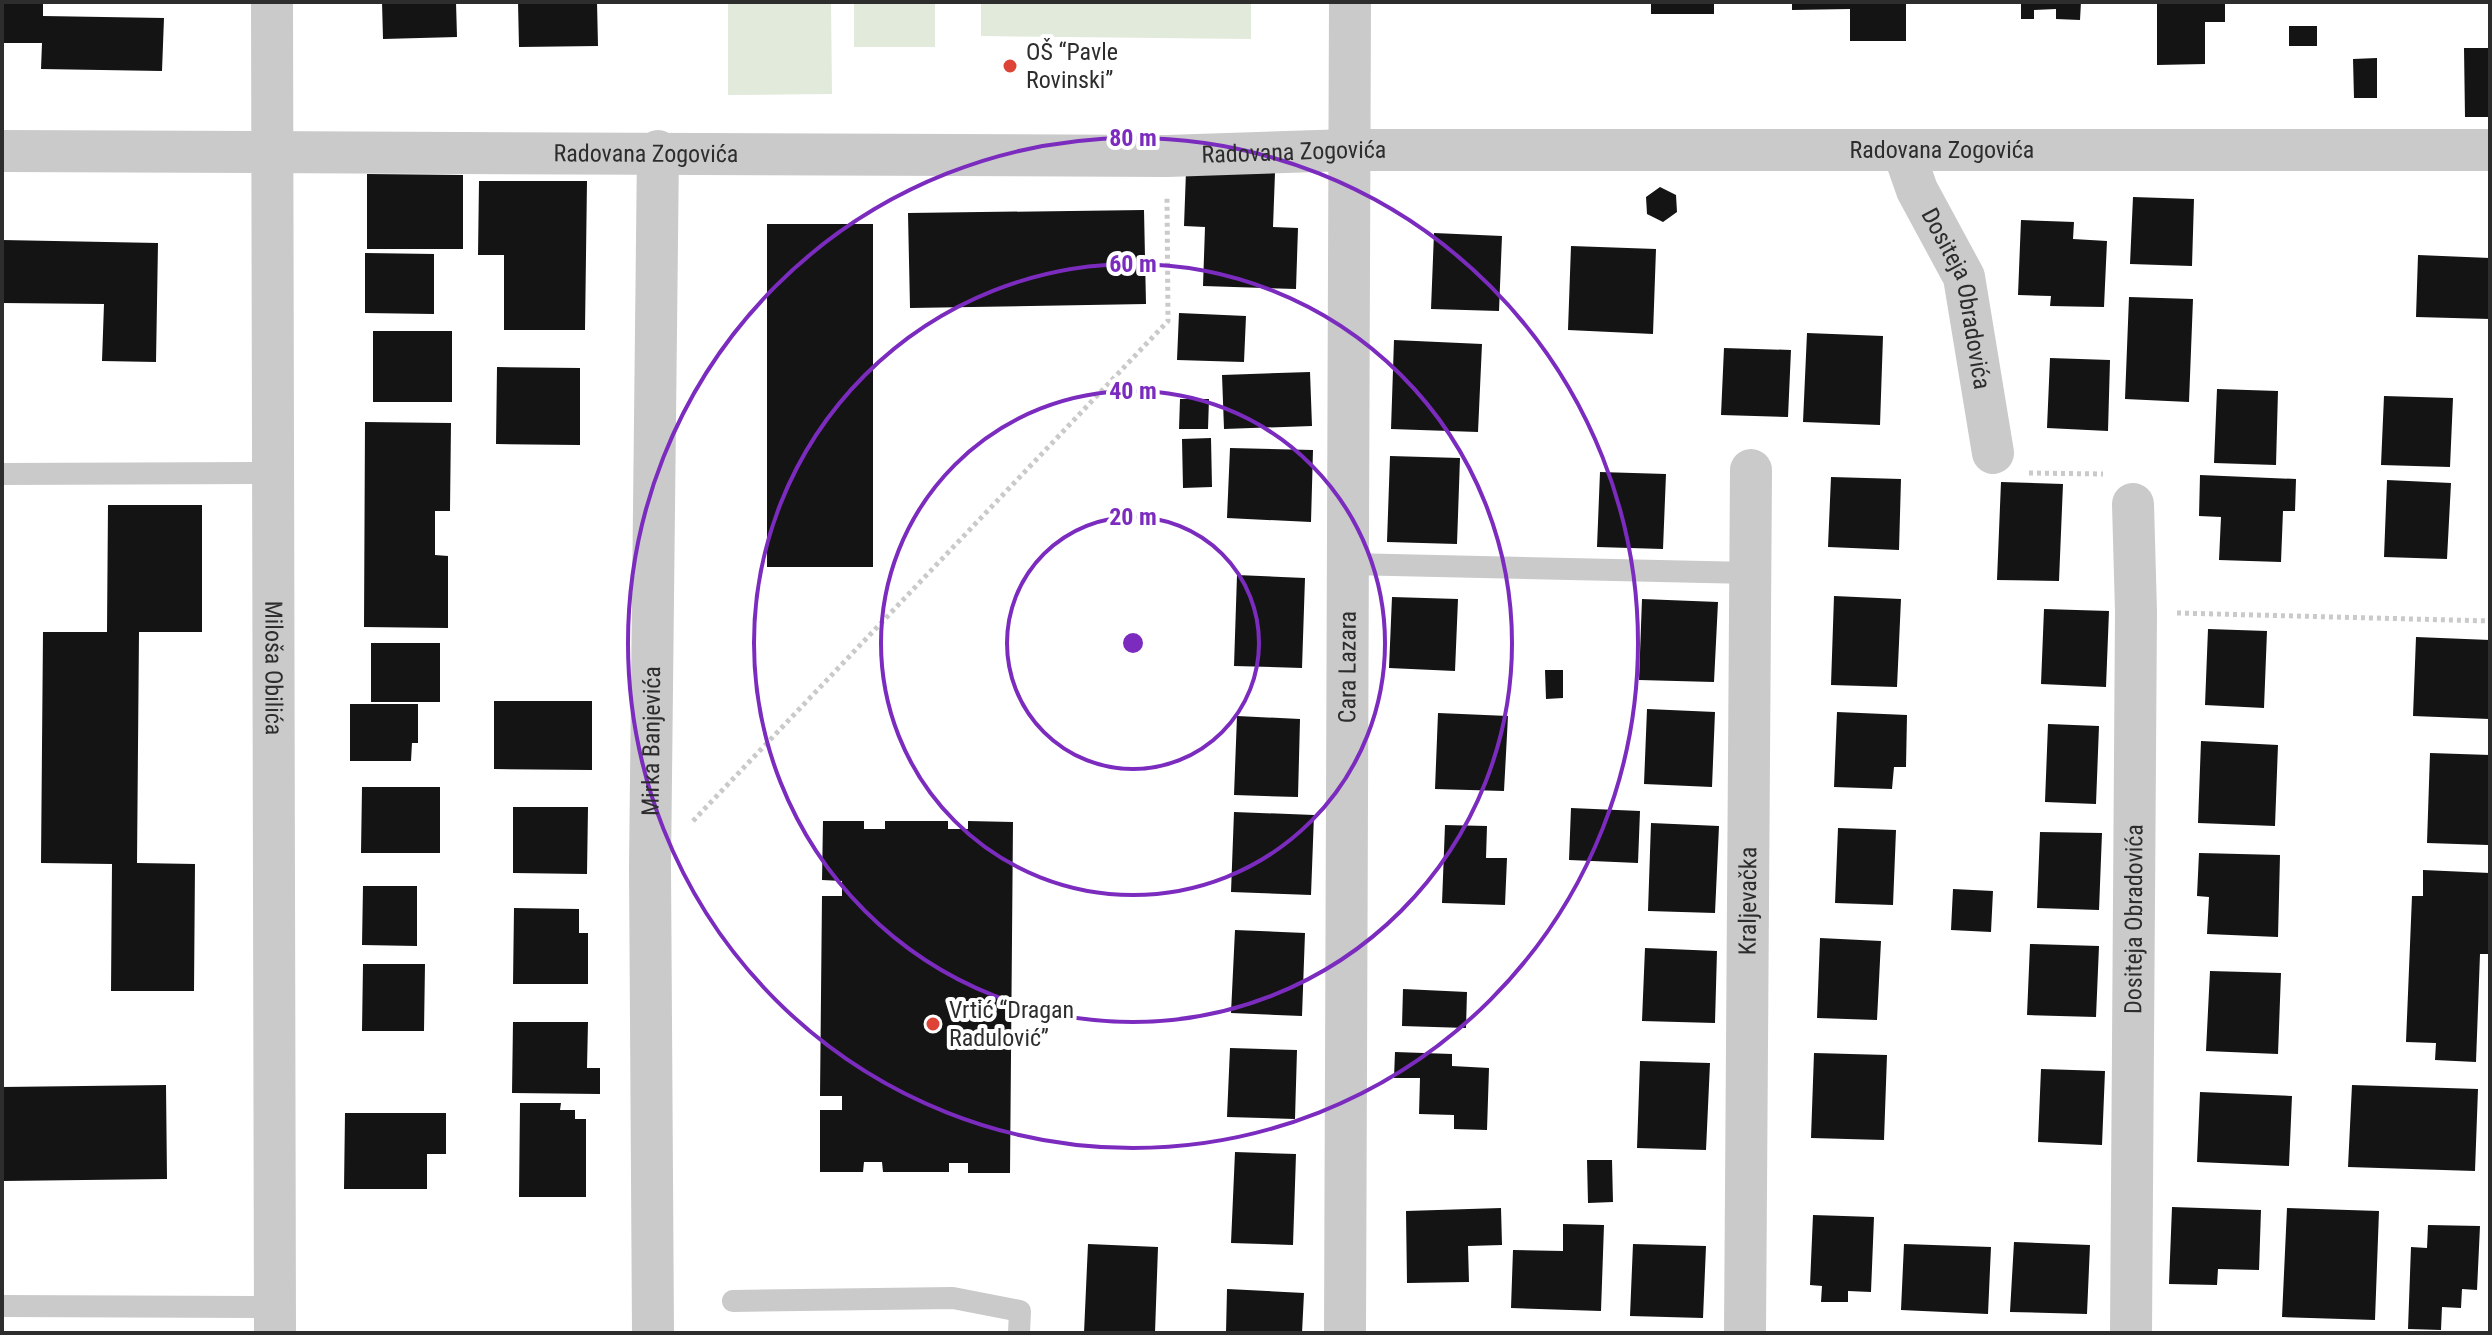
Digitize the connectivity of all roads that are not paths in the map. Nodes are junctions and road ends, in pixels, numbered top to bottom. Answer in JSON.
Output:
{"nodes":[{"id":1,"x":272,"y":2,"type":"edge"},
{"id":2,"x":1350,"y":2,"type":"edge"},
{"id":3,"x":1349,"y":150,"type":"junction"},
{"id":4,"x":1903,"y":150,"type":"junction"},
{"id":5,"x":2490,"y":150,"type":"edge"},
{"id":6,"x":2,"y":151,"type":"edge"},
{"id":7,"x":275,"y":151,"type":"junction"},
{"id":8,"x":658,"y":151,"type":"junction"},
{"id":9,"x":1993,"y":453,"type":"road end"},
{"id":10,"x":1751,"y":470,"type":"dead end"},
{"id":11,"x":275,"y":473,"type":"junction"},
{"id":12,"x":2,"y":474,"type":"edge"},
{"id":13,"x":2133,"y":504,"type":"road end"},
{"id":14,"x":1348,"y":564,"type":"junction"},
{"id":15,"x":1750,"y":573,"type":"junction"},
{"id":16,"x":733,"y":1301,"type":"dead end"},
{"id":17,"x":2,"y":1306,"type":"edge"},
{"id":18,"x":275,"y":1320,"type":"edge"},
{"id":19,"x":653,"y":1333,"type":"edge"},
{"id":20,"x":1019,"y":1333,"type":"edge"},
{"id":21,"x":1345,"y":1333,"type":"edge"},
{"id":22,"x":1745,"y":1333,"type":"edge"},
{"id":23,"x":2131,"y":1333,"type":"edge"}],
"edges":[{"from":1,"to":7,"type":"street","name":"Miloša Obilića"},
{"from":2,"to":3,"type":"street","name":"Cara Lazara"},
{"from":3,"to":4,"type":"street","name":"Radovana Zogovića"},
{"from":3,"to":8,"type":"street","name":"Radovana Zogovića"},
{"from":3,"to":14,"type":"street","name":"Cara Lazara"},
{"from":4,"to":5,"type":"street","name":"Radovana Zogovića"},
{"from":4,"to":9,"type":"street","name":"Dositeja Obradovića"},
{"from":6,"to":7,"type":"street","name":"Radovana Zogovića"},
{"from":7,"to":8,"type":"street","name":"Radovana Zogovića"},
{"from":7,"to":11,"type":"street","name":"Miloša Obilića"},
{"from":8,"to":19,"type":"street","name":"Mirka Banjevića"},
{"from":10,"to":15,"type":"street","name":"Kraljevačka"},
{"from":11,"to":12,"type":"lane"},
{"from":11,"to":18,"type":"street","name":"Miloša Obilića"},
{"from":13,"to":23,"type":"street","name":"Dositeja Obradovića"},
{"from":14,"to":15,"type":"lane"},
{"from":14,"to":21,"type":"street","name":"Cara Lazara"},
{"from":15,"to":22,"type":"street","name":"Kraljevačka"},
{"from":16,"to":20,"type":"lane"},
{"from":17,"to":18,"type":"lane"}]}
